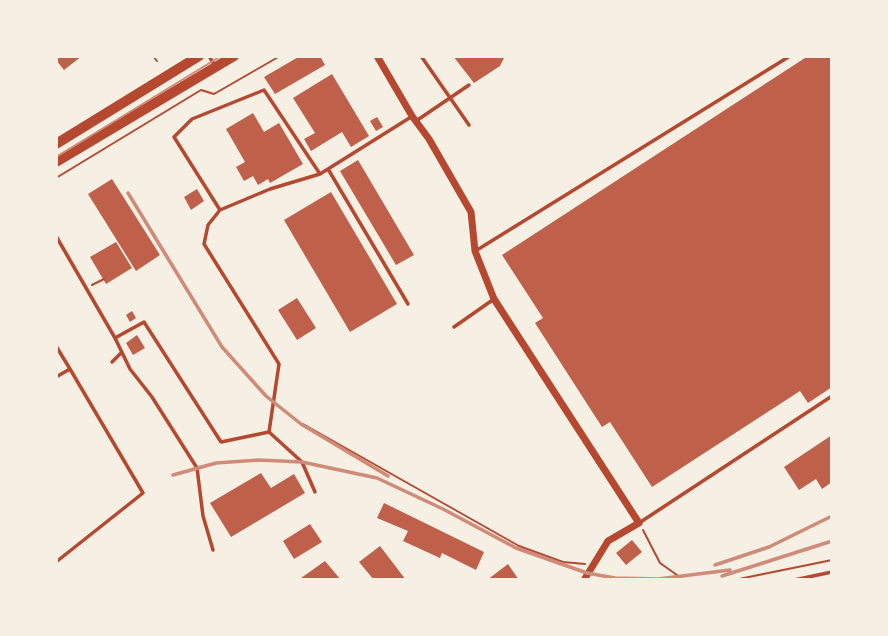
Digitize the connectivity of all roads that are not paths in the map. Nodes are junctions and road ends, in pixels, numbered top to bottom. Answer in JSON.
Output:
{"nodes":[{"id":1,"x":198,"y":56,"type":"edge"},
{"id":2,"x":209,"y":56,"type":"edge"},
{"id":3,"x":234,"y":56,"type":"edge"},
{"id":4,"x":377,"y":56,"type":"edge"},
{"id":5,"x":421,"y":56,"type":"edge"},
{"id":6,"x":790,"y":56,"type":"edge"},
{"id":7,"x":216,"y":67,"type":"junction"},
{"id":8,"x":469,"y":85,"type":"dead end"},
{"id":9,"x":451,"y":97,"type":"junction"},
{"id":10,"x":414,"y":119,"type":"junction"},
{"id":11,"x":469,"y":125,"type":"dead end"},
{"id":12,"x":56,"y":144,"type":"edge"},
{"id":13,"x":56,"y":163,"type":"edge"},
{"id":14,"x":328,"y":169,"type":"junction"},
{"id":15,"x":320,"y":174,"type":"junction"},
{"id":16,"x":220,"y":210,"type":"junction"},
{"id":17,"x":56,"y":236,"type":"edge"},
{"id":18,"x":475,"y":251,"type":"junction"},
{"id":19,"x":494,"y":299,"type":"junction"},
{"id":20,"x":408,"y":304,"type":"dead end"},
{"id":21,"x":454,"y":327,"type":"dead end"},
{"id":22,"x":115,"y":338,"type":"junction"},
{"id":23,"x":56,"y":346,"type":"edge"},
{"id":24,"x":122,"y":352,"type":"junction"},
{"id":25,"x":112,"y":362,"type":"dead end"},
{"id":26,"x":70,"y":369,"type":"junction"},
{"id":27,"x":56,"y":377,"type":"edge"},
{"id":28,"x":832,"y":396,"type":"edge"},
{"id":29,"x":269,"y":432,"type":"junction"},
{"id":30,"x":315,"y":492,"type":"dead end"},
{"id":31,"x":639,"y":523,"type":"junction"},
{"id":32,"x":213,"y":550,"type":"dead end"},
{"id":33,"x":56,"y":562,"type":"edge"},
{"id":34,"x":832,"y":572,"type":"edge"},
{"id":35,"x":584,"y":580,"type":"edge"},
{"id":36,"x":794,"y":580,"type":"edge"}],
"edges":[{"from":1,"to":12,"type":"main road"},
{"from":2,"to":7,"type":"lane"},
{"from":3,"to":7,"type":"main road"},
{"from":4,"to":10,"type":"street"},
{"from":5,"to":9,"type":"lane"},
{"from":6,"to":18,"type":"lane"},
{"from":7,"to":13,"type":"main road"},
{"from":8,"to":9,"type":"lane"},
{"from":9,"to":10,"type":"lane"},
{"from":9,"to":11,"type":"lane"},
{"from":10,"to":14,"type":"lane"},
{"from":10,"to":18,"type":"street"},
{"from":14,"to":15,"type":"lane"},
{"from":14,"to":20,"type":"lane"},
{"from":15,"to":16,"type":"lane"},
{"from":15,"to":16,"type":"lane"},
{"from":16,"to":29,"type":"lane"},
{"from":17,"to":22,"type":"lane"},
{"from":18,"to":19,"type":"street"},
{"from":19,"to":21,"type":"lane"},
{"from":19,"to":31,"type":"street"},
{"from":22,"to":24,"type":"lane"},
{"from":22,"to":29,"type":"lane"},
{"from":23,"to":26,"type":"lane"},
{"from":24,"to":25,"type":"lane"},
{"from":24,"to":32,"type":"lane"},
{"from":26,"to":27,"type":"lane"},
{"from":26,"to":33,"type":"lane"},
{"from":28,"to":31,"type":"lane"},
{"from":29,"to":30,"type":"lane"},
{"from":31,"to":35,"type":"street"},
{"from":34,"to":36,"type":"lane"}]}
